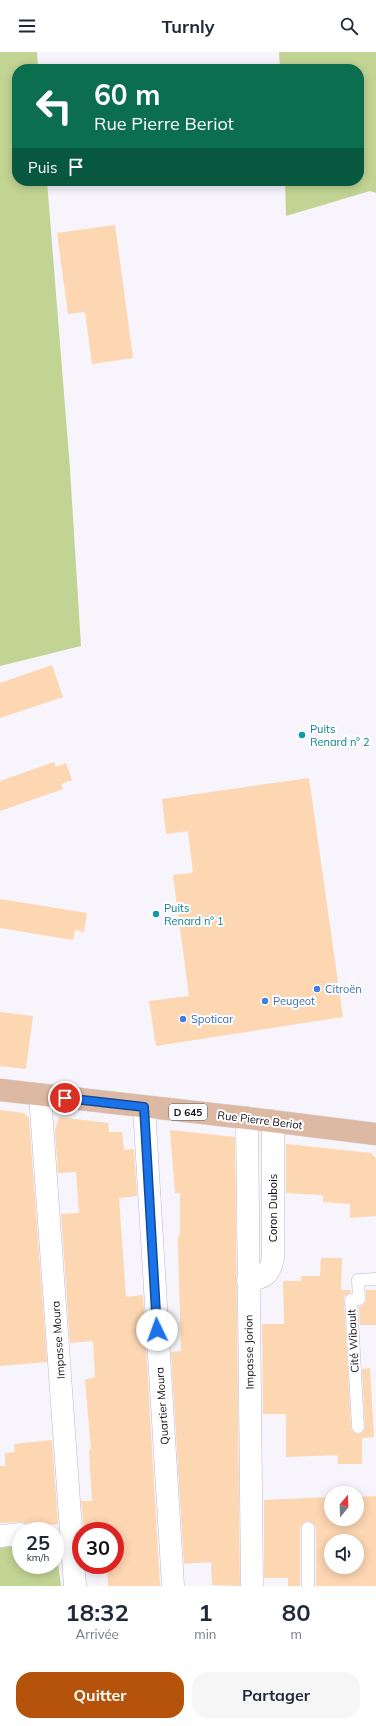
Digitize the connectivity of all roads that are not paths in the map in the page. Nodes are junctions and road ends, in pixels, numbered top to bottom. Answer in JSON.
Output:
{"nodes":[{"id":1,"x":0,"y":1090,"type":"edge"},
{"id":2,"x":40,"y":1095,"type":"junction"},
{"id":3,"x":144,"y":1107,"type":"junction"},
{"id":4,"x":247,"y":1118,"type":"junction"},
{"id":5,"x":274,"y":1121,"type":"junction"},
{"id":6,"x":376,"y":1134,"type":"edge"},
{"id":7,"x":376,"y":1279,"type":"edge"},
{"id":8,"x":248,"y":1280,"type":"junction"},
{"id":9,"x":358,"y":1427,"type":"dead end"},
{"id":10,"x":63,"y":1522,"type":"edge"},
{"id":11,"x":308,"y":1528,"type":"dead end"},
{"id":12,"x":64,"y":1534,"type":"edge"},
{"id":13,"x":12,"y":1535,"type":"edge"},
{"id":14,"x":0,"y":1536,"type":"edge"},
{"id":15,"x":76,"y":1586,"type":"edge"},
{"id":16,"x":173,"y":1586,"type":"edge"},
{"id":17,"x":252,"y":1586,"type":"edge"},
{"id":18,"x":308,"y":1586,"type":"edge"}],
"edges":[{"from":1,"to":2,"type":"main road","name":"Rue Pierre Beriot","number":"D 645"},
{"from":2,"to":3,"type":"main road","name":"Rue Pierre Beriot","number":"D 645"},
{"from":2,"to":10,"type":"street","name":"Impasse Moura"},
{"from":3,"to":4,"type":"main road","name":"Rue Pierre Beriot","number":"D 645"},
{"from":3,"to":16,"type":"street","name":"Quartier Moura"},
{"from":4,"to":5,"type":"main road","name":"Rue Pierre Beriot","number":"D 645"},
{"from":4,"to":8,"type":"street","name":"Impasse Jorion"},
{"from":5,"to":6,"type":"main road","name":"Rue Pierre Beriot","number":"D 645"},
{"from":5,"to":8,"type":"street","name":"Coron Dubois"},
{"from":7,"to":9,"type":"lane","name":"Cité Wibault"},
{"from":8,"to":17,"type":"street","name":"Impasse Jorion"},
{"from":11,"to":18,"type":"lane"},
{"from":12,"to":15,"type":"street","name":"Impasse Moura"},
{"from":13,"to":14,"type":"street"}]}
